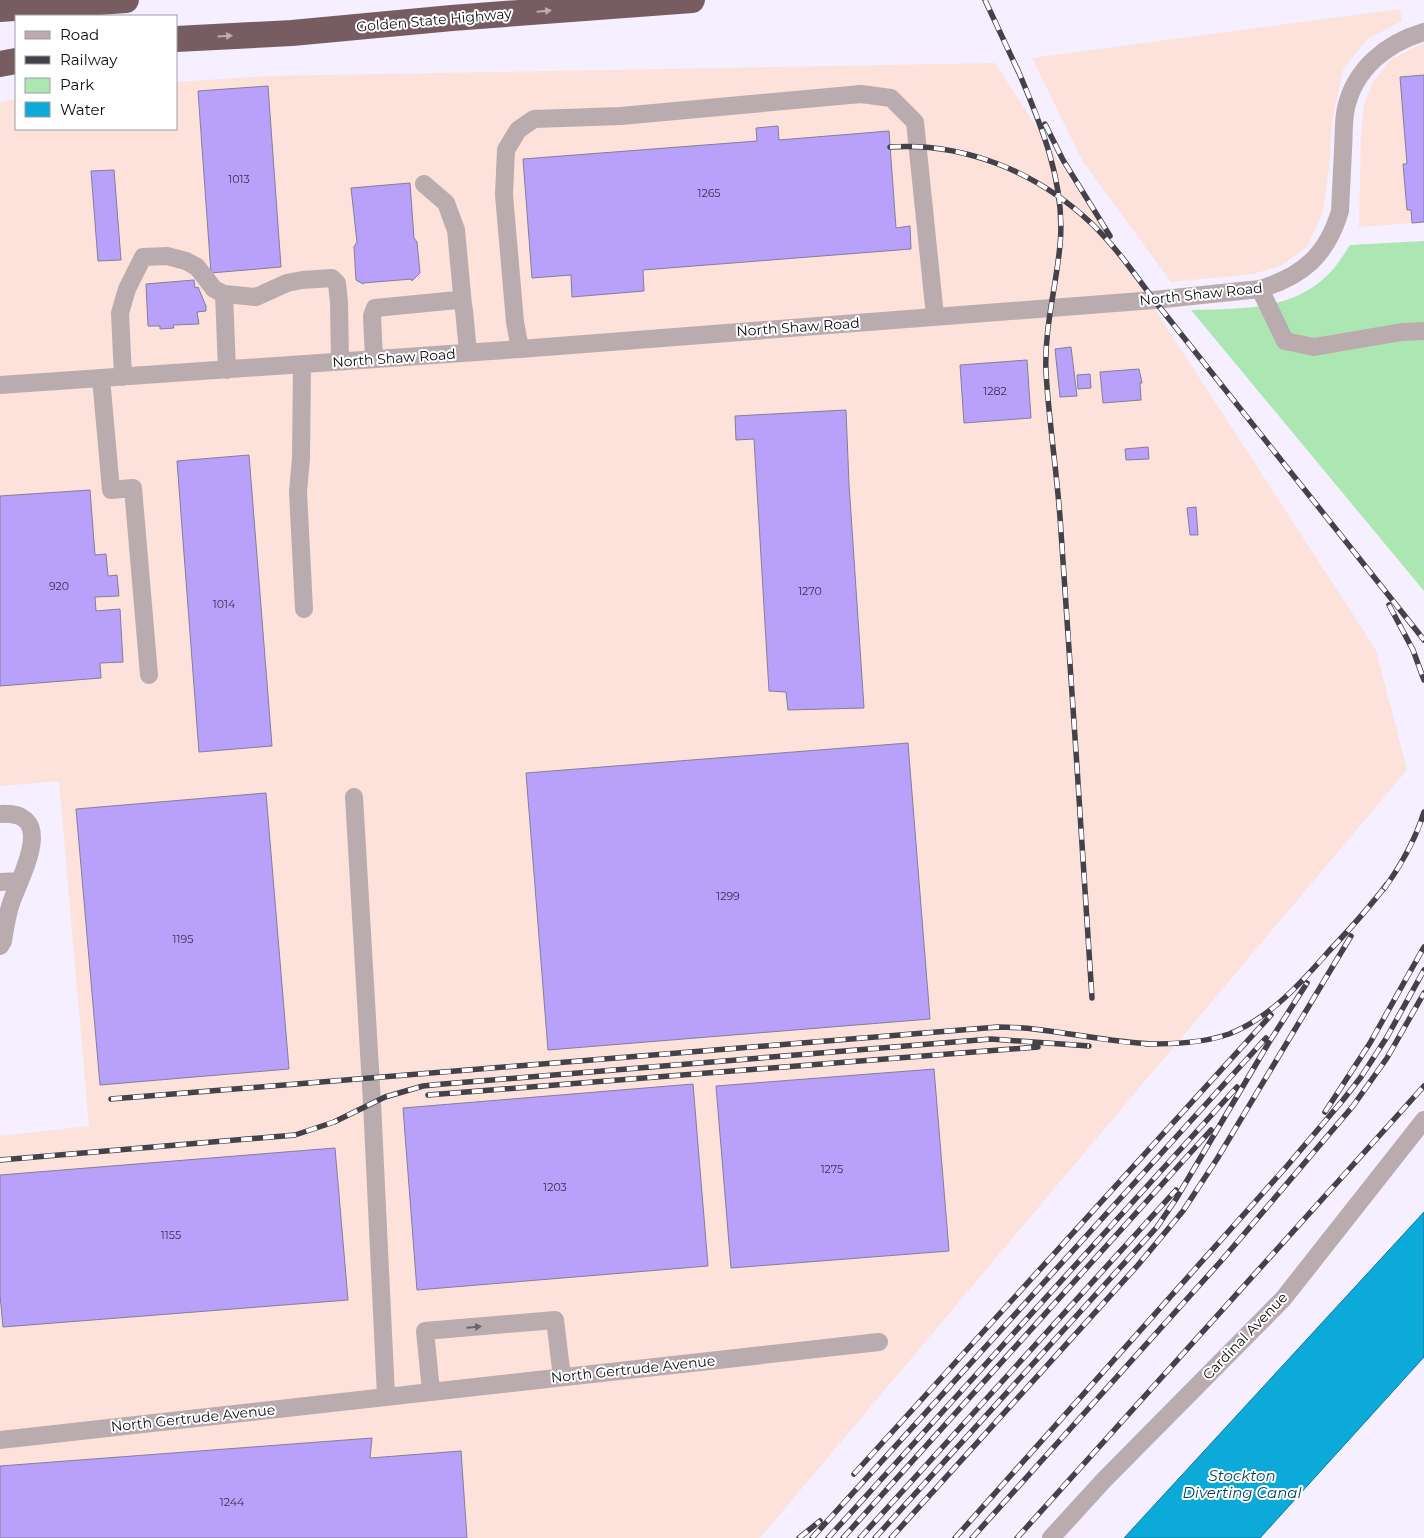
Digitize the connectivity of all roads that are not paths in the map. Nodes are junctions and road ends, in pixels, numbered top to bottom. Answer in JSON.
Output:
{"nodes":[{"id":1,"x":126,"y":0,"type":"edge"},
{"id":2,"x":692,"y":0,"type":"edge"},
{"id":3,"x":0,"y":9,"type":"edge"},
{"id":4,"x":1424,"y":32,"type":"edge"},
{"id":5,"x":178,"y":39,"type":"edge"},
{"id":6,"x":15,"y":52,"type":"edge"},
{"id":7,"x":0,"y":53,"type":"edge"},
{"id":8,"x":15,"y":61,"type":"edge"},
{"id":9,"x":0,"y":64,"type":"edge"},
{"id":10,"x":424,"y":184,"type":"dead end"},
{"id":11,"x":1260,"y":290,"type":"junction"},
{"id":12,"x":224,"y":294,"type":"junction"},
{"id":13,"x":463,"y":305,"type":"junction"},
{"id":14,"x":935,"y":316,"type":"junction"},
{"id":15,"x":1424,"y":331,"type":"edge"},
{"id":16,"x":520,"y":349,"type":"junction"},
{"id":17,"x":468,"y":352,"type":"junction"},
{"id":18,"x":374,"y":359,"type":"junction"},
{"id":19,"x":340,"y":362,"type":"junction"},
{"id":20,"x":302,"y":364,"type":"junction"},
{"id":21,"x":227,"y":370,"type":"junction"},
{"id":22,"x":122,"y":377,"type":"junction"},
{"id":23,"x":101,"y":378,"type":"junction"},
{"id":24,"x":0,"y":385,"type":"edge"},
{"id":25,"x":304,"y":609,"type":"dead end"},
{"id":26,"x":148,"y":675,"type":"dead end"},
{"id":27,"x":354,"y":798,"type":"dead end"},
{"id":28,"x":0,"y":814,"type":"edge"},
{"id":29,"x":20,"y":881,"type":"junction"},
{"id":30,"x":0,"y":882,"type":"edge"},
{"id":31,"x":0,"y":946,"type":"edge"},
{"id":32,"x":1424,"y":1120,"type":"edge"},
{"id":33,"x":879,"y":1342,"type":"dead end"},
{"id":34,"x":562,"y":1377,"type":"junction"},
{"id":35,"x":431,"y":1392,"type":"junction"},
{"id":36,"x":386,"y":1396,"type":"junction"},
{"id":37,"x":0,"y":1440,"type":"edge"},
{"id":38,"x":1052,"y":1538,"type":"edge"}],
"edges":[{"from":1,"to":3,"type":"highway"},
{"from":5,"to":2,"type":"highway","name":"Golden State Highway","one_way":true},
{"from":4,"to":11,"type":"street","name":"North Shaw Road"},
{"from":6,"to":7,"type":"highway"},
{"from":8,"to":9,"type":"highway"},
{"from":10,"to":13,"type":"street"},
{"from":11,"to":14,"type":"street","name":"North Shaw Road"},
{"from":11,"to":15,"type":"street"},
{"from":12,"to":19,"type":"street"},
{"from":12,"to":21,"type":"street"},
{"from":12,"to":22,"type":"street"},
{"from":13,"to":17,"type":"street"},
{"from":13,"to":18,"type":"street"},
{"from":14,"to":16,"type":"street","name":"North Shaw Road"},
{"from":14,"to":16,"type":"street"},
{"from":16,"to":17,"type":"street","name":"North Shaw Road"},
{"from":17,"to":18,"type":"street","name":"North Shaw Road"},
{"from":18,"to":19,"type":"street","name":"North Shaw Road"},
{"from":19,"to":20,"type":"street","name":"North Shaw Road"},
{"from":20,"to":21,"type":"street","name":"North Shaw Road"},
{"from":20,"to":25,"type":"street"},
{"from":21,"to":22,"type":"street","name":"North Shaw Road"},
{"from":22,"to":23,"type":"street","name":"North Shaw Road"},
{"from":23,"to":24,"type":"street","name":"North Shaw Road"},
{"from":23,"to":26,"type":"street"},
{"from":27,"to":36,"type":"street"},
{"from":28,"to":29,"type":"street"},
{"from":29,"to":30,"type":"street"},
{"from":29,"to":31,"type":"street"},
{"from":32,"to":38,"type":"street","name":"Cardinal Avenue"},
{"from":33,"to":34,"type":"street","name":"North Gertrude Avenue"},
{"from":34,"to":35,"type":"street","name":"North Gertrude Avenue"},
{"from":35,"to":34,"type":"street","one_way":true},
{"from":35,"to":36,"type":"street","name":"North Gertrude Avenue"},
{"from":36,"to":37,"type":"street","name":"North Gertrude Avenue"}]}
